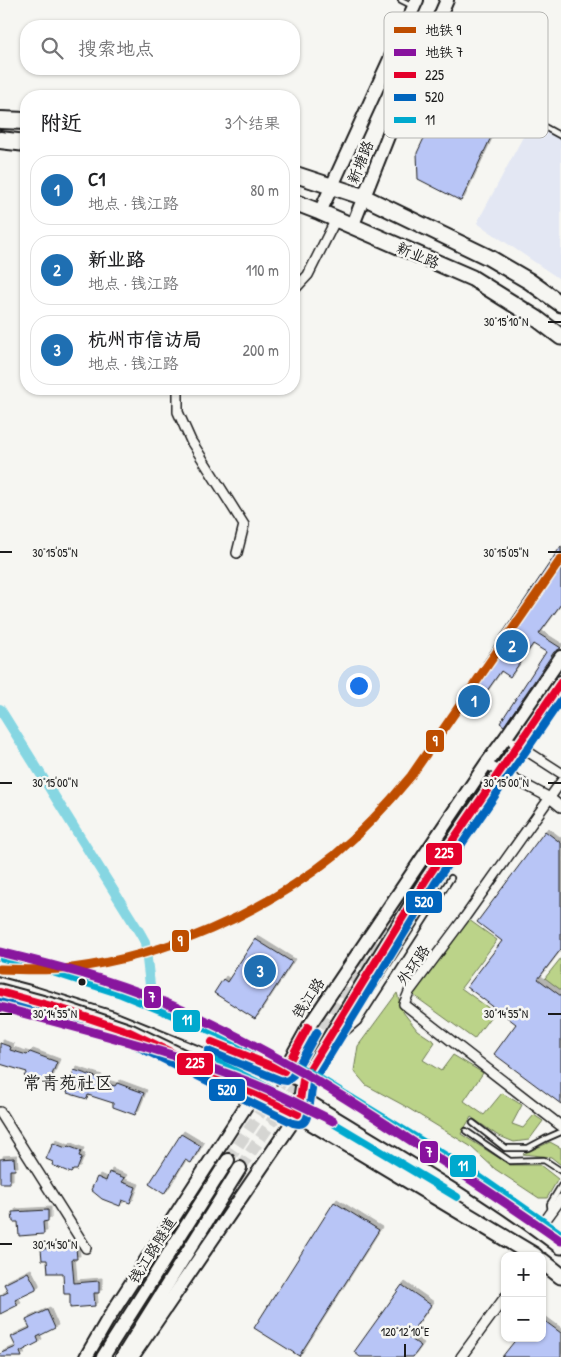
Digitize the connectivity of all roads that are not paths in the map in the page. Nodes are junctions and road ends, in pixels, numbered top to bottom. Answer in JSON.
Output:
{"nodes":[{"id":1,"x":400,"y":0,"type":"edge"},
{"id":2,"x":447,"y":0,"type":"edge"},
{"id":3,"x":416,"y":3,"type":"edge"},
{"id":4,"x":442,"y":12,"type":"edge"},
{"id":5,"x":384,"y":72,"type":"edge"},
{"id":6,"x":0,"y":119,"type":"edge"},
{"id":7,"x":20,"y":120,"type":"edge"},
{"id":8,"x":548,"y":129,"type":"edge"},
{"id":9,"x":561,"y":136,"type":"edge"},
{"id":10,"x":387,"y":138,"type":"edge"},
{"id":11,"x":0,"y":140,"type":"edge"},
{"id":12,"x":20,"y":143,"type":"edge"},
{"id":13,"x":20,"y":144,"type":"edge"},
{"id":14,"x":0,"y":145,"type":"edge"},
{"id":15,"x":300,"y":176,"type":"edge"},
{"id":16,"x":331,"y":186,"type":"junction"},
{"id":17,"x":364,"y":197,"type":"junction"},
{"id":18,"x":300,"y":204,"type":"edge"},
{"id":19,"x":320,"y":212,"type":"junction"},
{"id":20,"x":336,"y":219,"type":"junction"},
{"id":21,"x":352,"y":226,"type":"junction"},
{"id":22,"x":300,"y":284,"type":"edge"},
{"id":23,"x":561,"y":304,"type":"edge"},
{"id":24,"x":561,"y":336,"type":"edge"},
{"id":25,"x":178,"y":395,"type":"edge"},
{"id":26,"x":237,"y":553,"type":"dead end"},
{"id":27,"x":561,"y":657,"type":"edge"},
{"id":28,"x":561,"y":682,"type":"edge"},
{"id":29,"x":506,"y":737,"type":"junction"},
{"id":30,"x":518,"y":745,"type":"junction"},
{"id":31,"x":486,"y":764,"type":"junction"},
{"id":32,"x":500,"y":771,"type":"junction"},
{"id":33,"x":561,"y":773,"type":"edge"},
{"id":34,"x":561,"y":782,"type":"edge"},
{"id":35,"x":550,"y":798,"type":"junction"},
{"id":36,"x":561,"y":807,"type":"edge"},
{"id":37,"x":451,"y":878,"type":"dead end"},
{"id":38,"x":0,"y":968,"type":"edge"},
{"id":39,"x":0,"y":992,"type":"edge"},
{"id":40,"x":317,"y":1058,"type":"junction"},
{"id":41,"x":284,"y":1071,"type":"junction"},
{"id":42,"x":303,"y":1080,"type":"junction"},
{"id":43,"x":255,"y":1092,"type":"junction"},
{"id":44,"x":0,"y":1112,"type":"edge"},
{"id":45,"x":298,"y":1114,"type":"junction"},
{"id":46,"x":474,"y":1123,"type":"dead end"},
{"id":47,"x":561,"y":1126,"type":"edge"},
{"id":48,"x":466,"y":1131,"type":"dead end"},
{"id":49,"x":561,"y":1132,"type":"edge"},
{"id":50,"x":228,"y":1160,"type":"tunnel mouth"},
{"id":51,"x":240,"y":1168,"type":"tunnel mouth"},
{"id":52,"x":561,"y":1171,"type":"edge"},
{"id":53,"x":561,"y":1186,"type":"edge"},
{"id":54,"x":561,"y":1198,"type":"edge"},
{"id":55,"x":551,"y":1212,"type":"junction"},
{"id":56,"x":539,"y":1229,"type":"junction"},
{"id":57,"x":561,"y":1246,"type":"edge"},
{"id":58,"x":86,"y":1248,"type":"dead end"},
{"id":59,"x":528,"y":1252,"type":"edge"},
{"id":60,"x":546,"y":1264,"type":"edge"},
{"id":61,"x":561,"y":1276,"type":"edge"},
{"id":62,"x":501,"y":1303,"type":"edge"},
{"id":63,"x":86,"y":1357,"type":"edge"},
{"id":64,"x":103,"y":1357,"type":"edge"},
{"id":65,"x":122,"y":1357,"type":"edge"},
{"id":66,"x":132,"y":1357,"type":"edge"},
{"id":67,"x":462,"y":1357,"type":"edge"}],
"edges":[{"from":1,"to":3,"type":"lane"},
{"from":2,"to":4,"type":"main road","name":"新塘路"},
{"from":5,"to":16,"type":"main road","name":"新塘路"},
{"from":6,"to":7,"type":"highway"},
{"from":8,"to":9,"type":"lane"},
{"from":10,"to":17,"type":"main road","name":"新塘路"},
{"from":11,"to":12,"type":"highway"},
{"from":13,"to":14,"type":"main road"},
{"from":15,"to":16,"type":"main road","name":"新业路"},
{"from":16,"to":17,"type":"main road","name":"新业路"},
{"from":16,"to":19,"type":"main road","name":"新塘路"},
{"from":17,"to":21,"type":"main road","name":"新塘路"},
{"from":17,"to":23,"type":"main road","name":"新业路"},
{"from":18,"to":19,"type":"main road","name":"新业路"},
{"from":19,"to":20,"type":"main road","name":"新业路"},
{"from":20,"to":21,"type":"main road","name":"新业路"},
{"from":20,"to":22,"type":"street"},
{"from":21,"to":24,"type":"main road","name":"新业路"},
{"from":25,"to":26,"type":"street"},
{"from":27,"to":29,"type":"main road","name":"钱江路"},
{"from":28,"to":30,"type":"main road"},
{"from":29,"to":30,"type":"street"},
{"from":29,"to":31,"type":"main road","name":"钱江路"},
{"from":30,"to":32,"type":"main road"},
{"from":30,"to":33,"type":"street"},
{"from":31,"to":32,"type":"street"},
{"from":31,"to":41,"type":"main road","name":"钱江路"},
{"from":32,"to":35,"type":"street"},
{"from":32,"to":40,"type":"main road"},
{"from":34,"to":35,"type":"street","name":"外环路"},
{"from":35,"to":36,"type":"street"},
{"from":35,"to":47,"type":"street","name":"外环路"},
{"from":37,"to":40,"type":"lane"},
{"from":38,"to":41,"type":"main road"},
{"from":39,"to":43,"type":"main road"},
{"from":40,"to":42,"type":"main road"},
{"from":41,"to":42,"type":"main road"},
{"from":41,"to":43,"type":"main road","name":"钱江路"},
{"from":42,"to":45,"type":"main road"},
{"from":42,"to":56,"type":"main road"},
{"from":43,"to":45,"type":"main road"},
{"from":43,"to":63,"type":"main road","name":"钱江路"},
{"from":44,"to":58,"type":"street"},
{"from":45,"to":59,"type":"main road"},
{"from":45,"to":66,"type":"main road"},
{"from":46,"to":49,"type":"lane"},
{"from":48,"to":52,"type":"lane"},
{"from":50,"to":64,"type":"main road","name":"钱江路隧道"},
{"from":51,"to":65,"type":"main road","name":"钱江路隧道"},
{"from":53,"to":55,"type":"lane"},
{"from":54,"to":55,"type":"street"},
{"from":55,"to":56,"type":"street"},
{"from":56,"to":57,"type":"main road"},
{"from":60,"to":61,"type":"main road"},
{"from":62,"to":67,"type":"street"}]}
